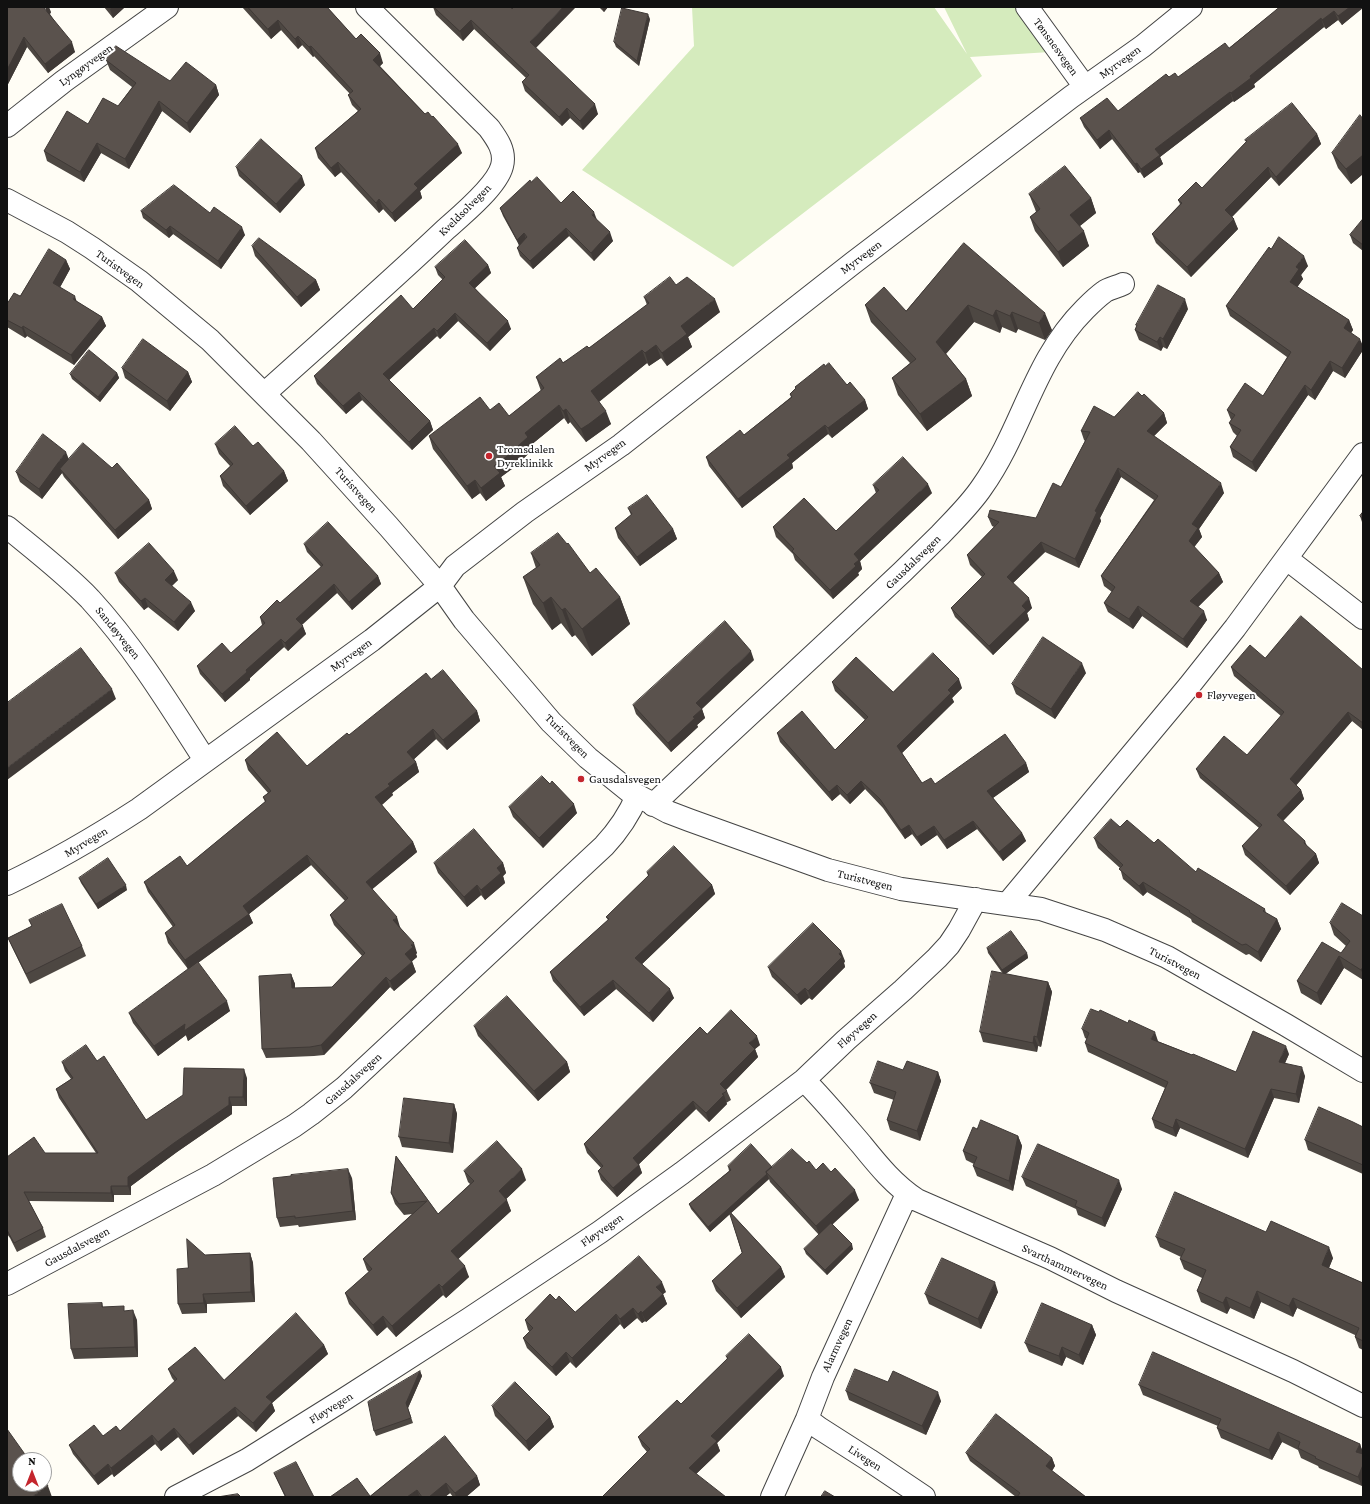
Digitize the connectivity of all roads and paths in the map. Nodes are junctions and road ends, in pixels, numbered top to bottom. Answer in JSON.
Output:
{"nodes":[{"id":1,"x":167,"y":7,"type":"edge"},
{"id":2,"x":367,"y":7,"type":"edge"},
{"id":3,"x":1027,"y":7,"type":"edge"},
{"id":4,"x":1190,"y":7,"type":"edge"},
{"id":5,"x":1085,"y":87,"type":"junction"},
{"id":6,"x":7,"y":126,"type":"edge"},
{"id":7,"x":7,"y":200,"type":"edge"},
{"id":8,"x":1123,"y":284,"type":"dead end"},
{"id":9,"x":264,"y":394,"type":"junction"},
{"id":10,"x":1363,"y":454,"type":"edge"},
{"id":11,"x":7,"y":527,"type":"edge"},
{"id":12,"x":1287,"y":559,"type":"junction"},
{"id":13,"x":440,"y":586,"type":"junction"},
{"id":14,"x":1363,"y":618,"type":"edge"},
{"id":15,"x":205,"y":760,"type":"junction"},
{"id":16,"x":645,"y":800,"type":"junction"},
{"id":17,"x":7,"y":884,"type":"edge"},
{"id":18,"x":976,"y":899,"type":"junction"},
{"id":19,"x":1008,"y":903,"type":"junction"},
{"id":20,"x":1363,"y":1071,"type":"edge"},
{"id":21,"x":804,"y":1080,"type":"junction"},
{"id":22,"x":907,"y":1194,"type":"junction"},
{"id":23,"x":7,"y":1284,"type":"edge"},
{"id":24,"x":1363,"y":1406,"type":"edge"},
{"id":25,"x":807,"y":1419,"type":"junction"},
{"id":26,"x":176,"y":1497,"type":"edge"},
{"id":27,"x":772,"y":1497,"type":"edge"},
{"id":28,"x":924,"y":1497,"type":"edge"}],
"edges":[{"from":1,"to":6,"type":"street","name":"Lyngøyvegen"},
{"from":2,"to":9,"type":"street","name":"Kveldsolvegen"},
{"from":3,"to":5,"type":"street","name":"Tønsnesvegen"},
{"from":4,"to":5,"type":"street","name":"Myrvegen"},
{"from":5,"to":13,"type":"street","name":"Myrvegen"},
{"from":7,"to":9,"type":"street","name":"Turistvegen"},
{"from":8,"to":16,"type":"street","name":"Gausdalsvegen"},
{"from":9,"to":13,"type":"street","name":"Turistvegen"},
{"from":10,"to":12,"type":"street"},
{"from":11,"to":15,"type":"street","name":"Sandøyvegen"},
{"from":12,"to":14,"type":"street"},
{"from":12,"to":19,"type":"street"},
{"from":13,"to":15,"type":"street","name":"Myrvegen"},
{"from":13,"to":16,"type":"street","name":"Turistvegen"},
{"from":15,"to":17,"type":"street","name":"Myrvegen"},
{"from":16,"to":18,"type":"street","name":"Turistvegen"},
{"from":16,"to":23,"type":"street","name":"Gausdalsvegen"},
{"from":18,"to":19,"type":"street","name":"Turistvegen"},
{"from":18,"to":21,"type":"street","name":"Fløyvegen"},
{"from":19,"to":20,"type":"street","name":"Turistvegen"},
{"from":21,"to":22,"type":"street","name":"Svarthammervegen"},
{"from":21,"to":26,"type":"street","name":"Fløyvegen"},
{"from":22,"to":24,"type":"street","name":"Svarthammervegen"},
{"from":22,"to":25,"type":"street","name":"Alarmvegen"},
{"from":25,"to":27,"type":"street","name":"Alarmvegen"},
{"from":25,"to":28,"type":"street","name":"Livegen"}]}
